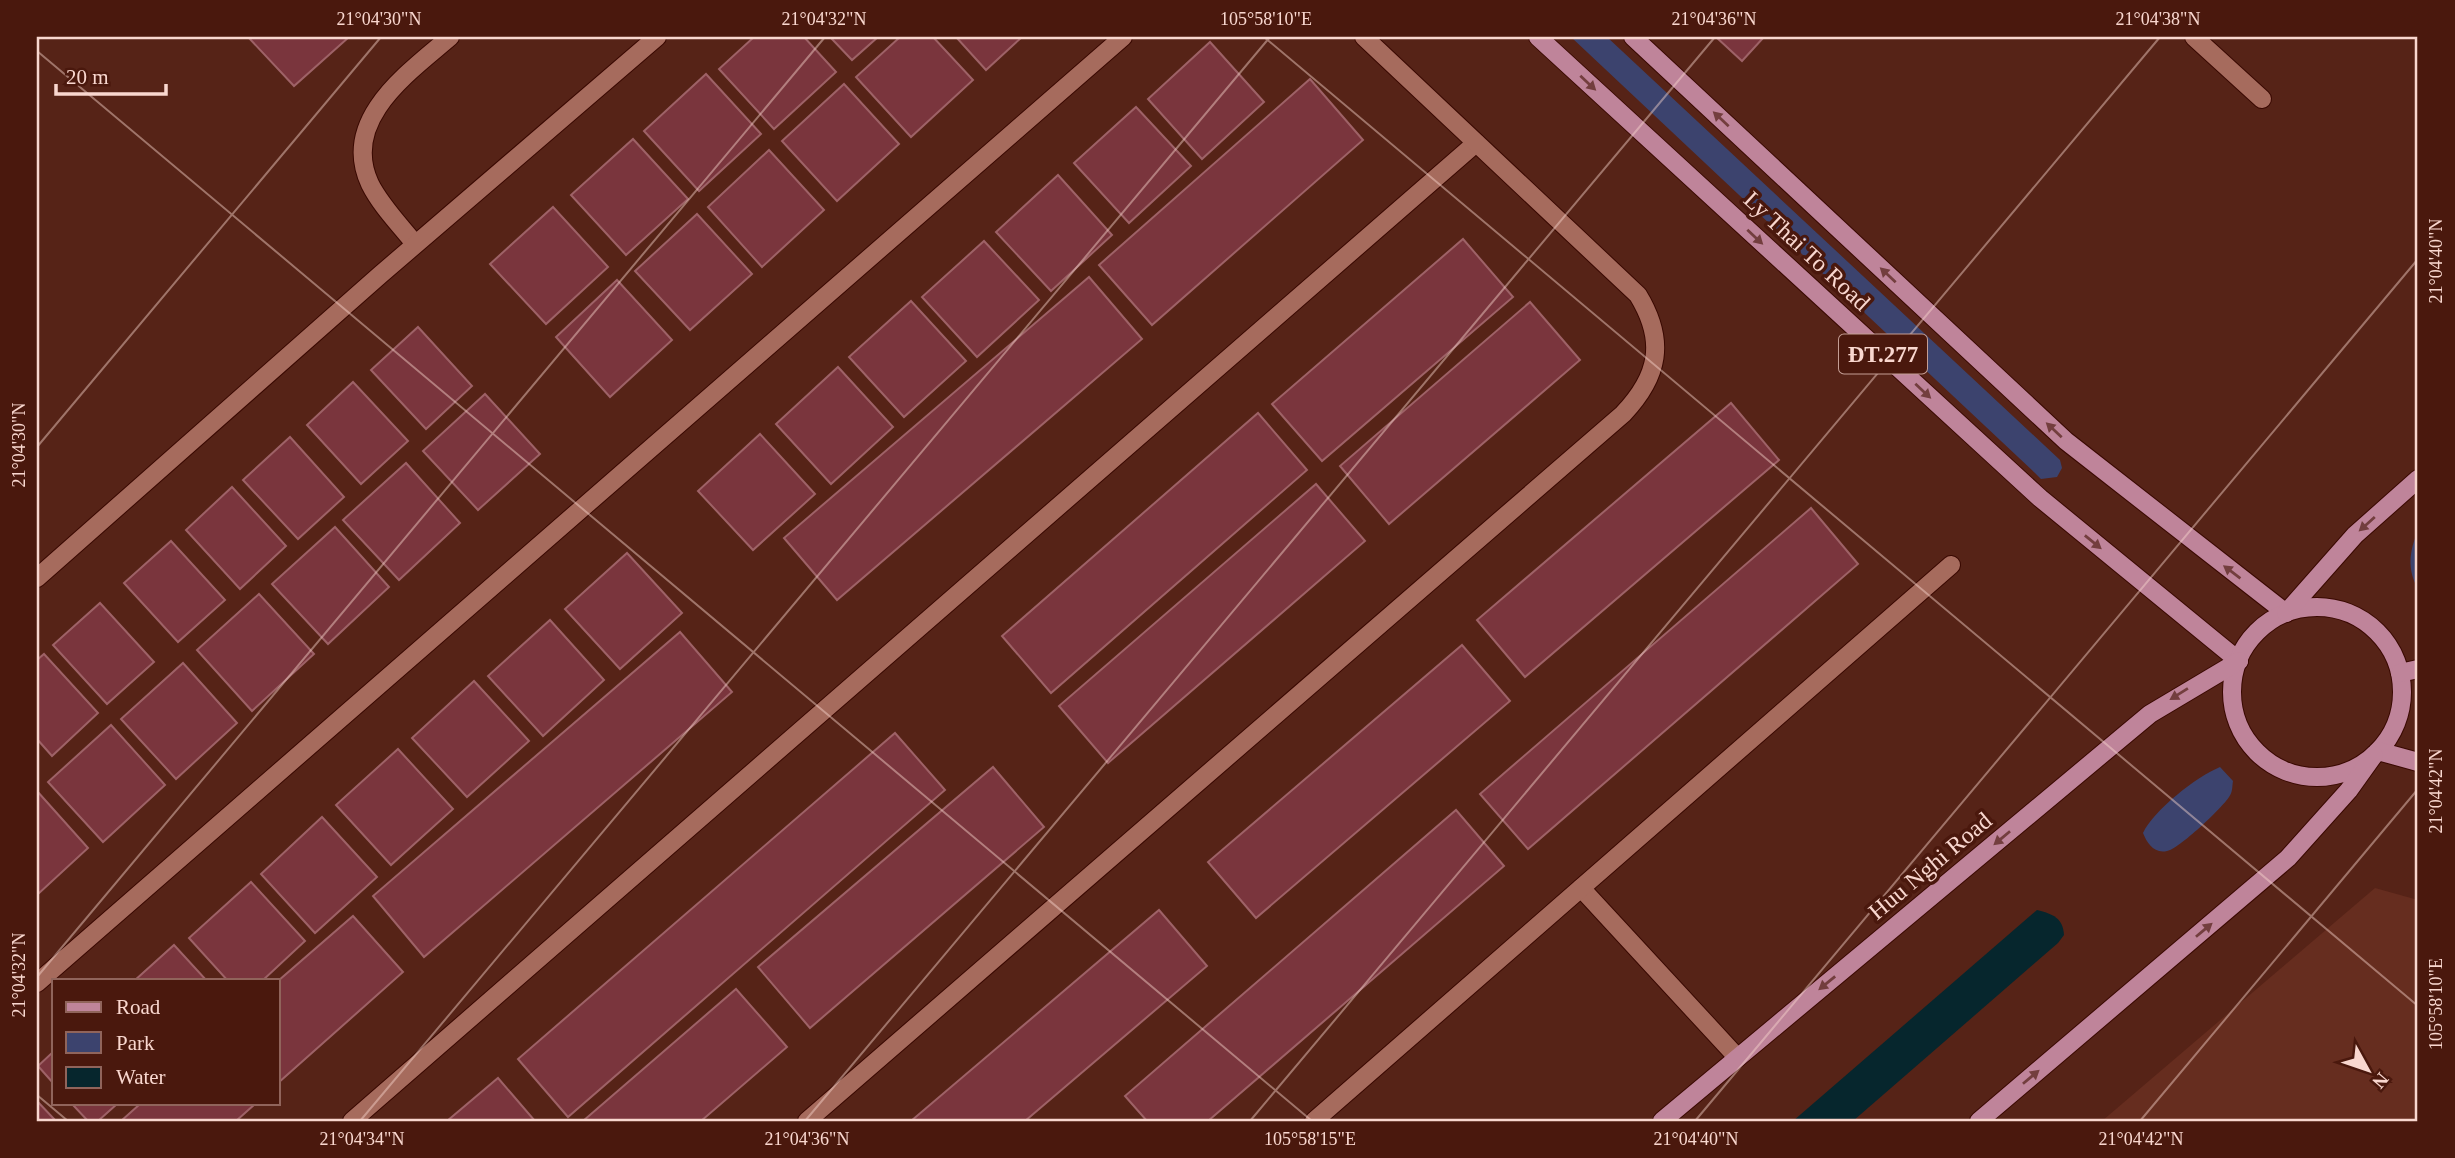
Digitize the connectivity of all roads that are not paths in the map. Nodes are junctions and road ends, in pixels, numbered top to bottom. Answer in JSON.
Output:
{"nodes":[{"id":1,"x":450,"y":37,"type":"edge"},
{"id":2,"x":657,"y":37,"type":"edge"},
{"id":3,"x":1123,"y":37,"type":"edge"},
{"id":4,"x":1364,"y":37,"type":"edge"},
{"id":5,"x":1538,"y":37,"type":"edge"},
{"id":6,"x":1633,"y":37,"type":"edge"},
{"id":7,"x":2194,"y":37,"type":"edge"},
{"id":8,"x":2262,"y":99,"type":"dead end"},
{"id":9,"x":1476,"y":143,"type":"junction"},
{"id":10,"x":415,"y":244,"type":"junction"},
{"id":11,"x":2418,"y":479,"type":"edge"},
{"id":12,"x":1951,"y":565,"type":"dead end"},
{"id":13,"x":37,"y":578,"type":"edge"},
{"id":14,"x":2286,"y":613,"type":"junction"},
{"id":15,"x":2239,"y":661,"type":"junction"},
{"id":16,"x":2418,"y":669,"type":"edge"},
{"id":17,"x":2400,"y":673,"type":"junction"},
{"id":18,"x":2409,"y":704,"type":"edge"},
{"id":19,"x":2376,"y":753,"type":"junction"},
{"id":20,"x":2418,"y":762,"type":"edge"},
{"id":21,"x":1581,"y":887,"type":"junction"},
{"id":22,"x":37,"y":983,"type":"edge"},
{"id":23,"x":1737,"y":1057,"type":"junction"},
{"id":24,"x":352,"y":1121,"type":"edge"},
{"id":25,"x":807,"y":1121,"type":"edge"},
{"id":26,"x":1314,"y":1121,"type":"edge"},
{"id":27,"x":1662,"y":1121,"type":"edge"},
{"id":28,"x":1979,"y":1121,"type":"edge"}],
"edges":[{"from":1,"to":10,"type":"street"},
{"from":2,"to":10,"type":"street"},
{"from":3,"to":22,"type":"street"},
{"from":4,"to":9,"type":"street"},
{"from":5,"to":15,"type":"main road","name":"Ly Thai To Road","number":"ĐT.277","one_way":true},
{"from":14,"to":6,"type":"main road","name":"Ly Thai To Road","number":"ĐT.277","one_way":true},
{"from":7,"to":8,"type":"street"},
{"from":9,"to":24,"type":"street"},
{"from":9,"to":25,"type":"street"},
{"from":10,"to":13,"type":"street"},
{"from":11,"to":14,"type":"main road","one_way":true},
{"from":12,"to":21,"type":"street"},
{"from":14,"to":15,"type":"main road"},
{"from":14,"to":17,"type":"main road"},
{"from":15,"to":19,"type":"main road"},
{"from":15,"to":23,"type":"main road","name":"Huu Nghi Road","one_way":true},
{"from":16,"to":17,"type":"main road"},
{"from":17,"to":18,"type":"main road"},
{"from":18,"to":19,"type":"main road"},
{"from":19,"to":20,"type":"main road"},
{"from":28,"to":19,"type":"main road","one_way":true},
{"from":21,"to":23,"type":"street"},
{"from":21,"to":26,"type":"street"},
{"from":23,"to":27,"type":"main road","name":"Huu Nghi Road"}]}
